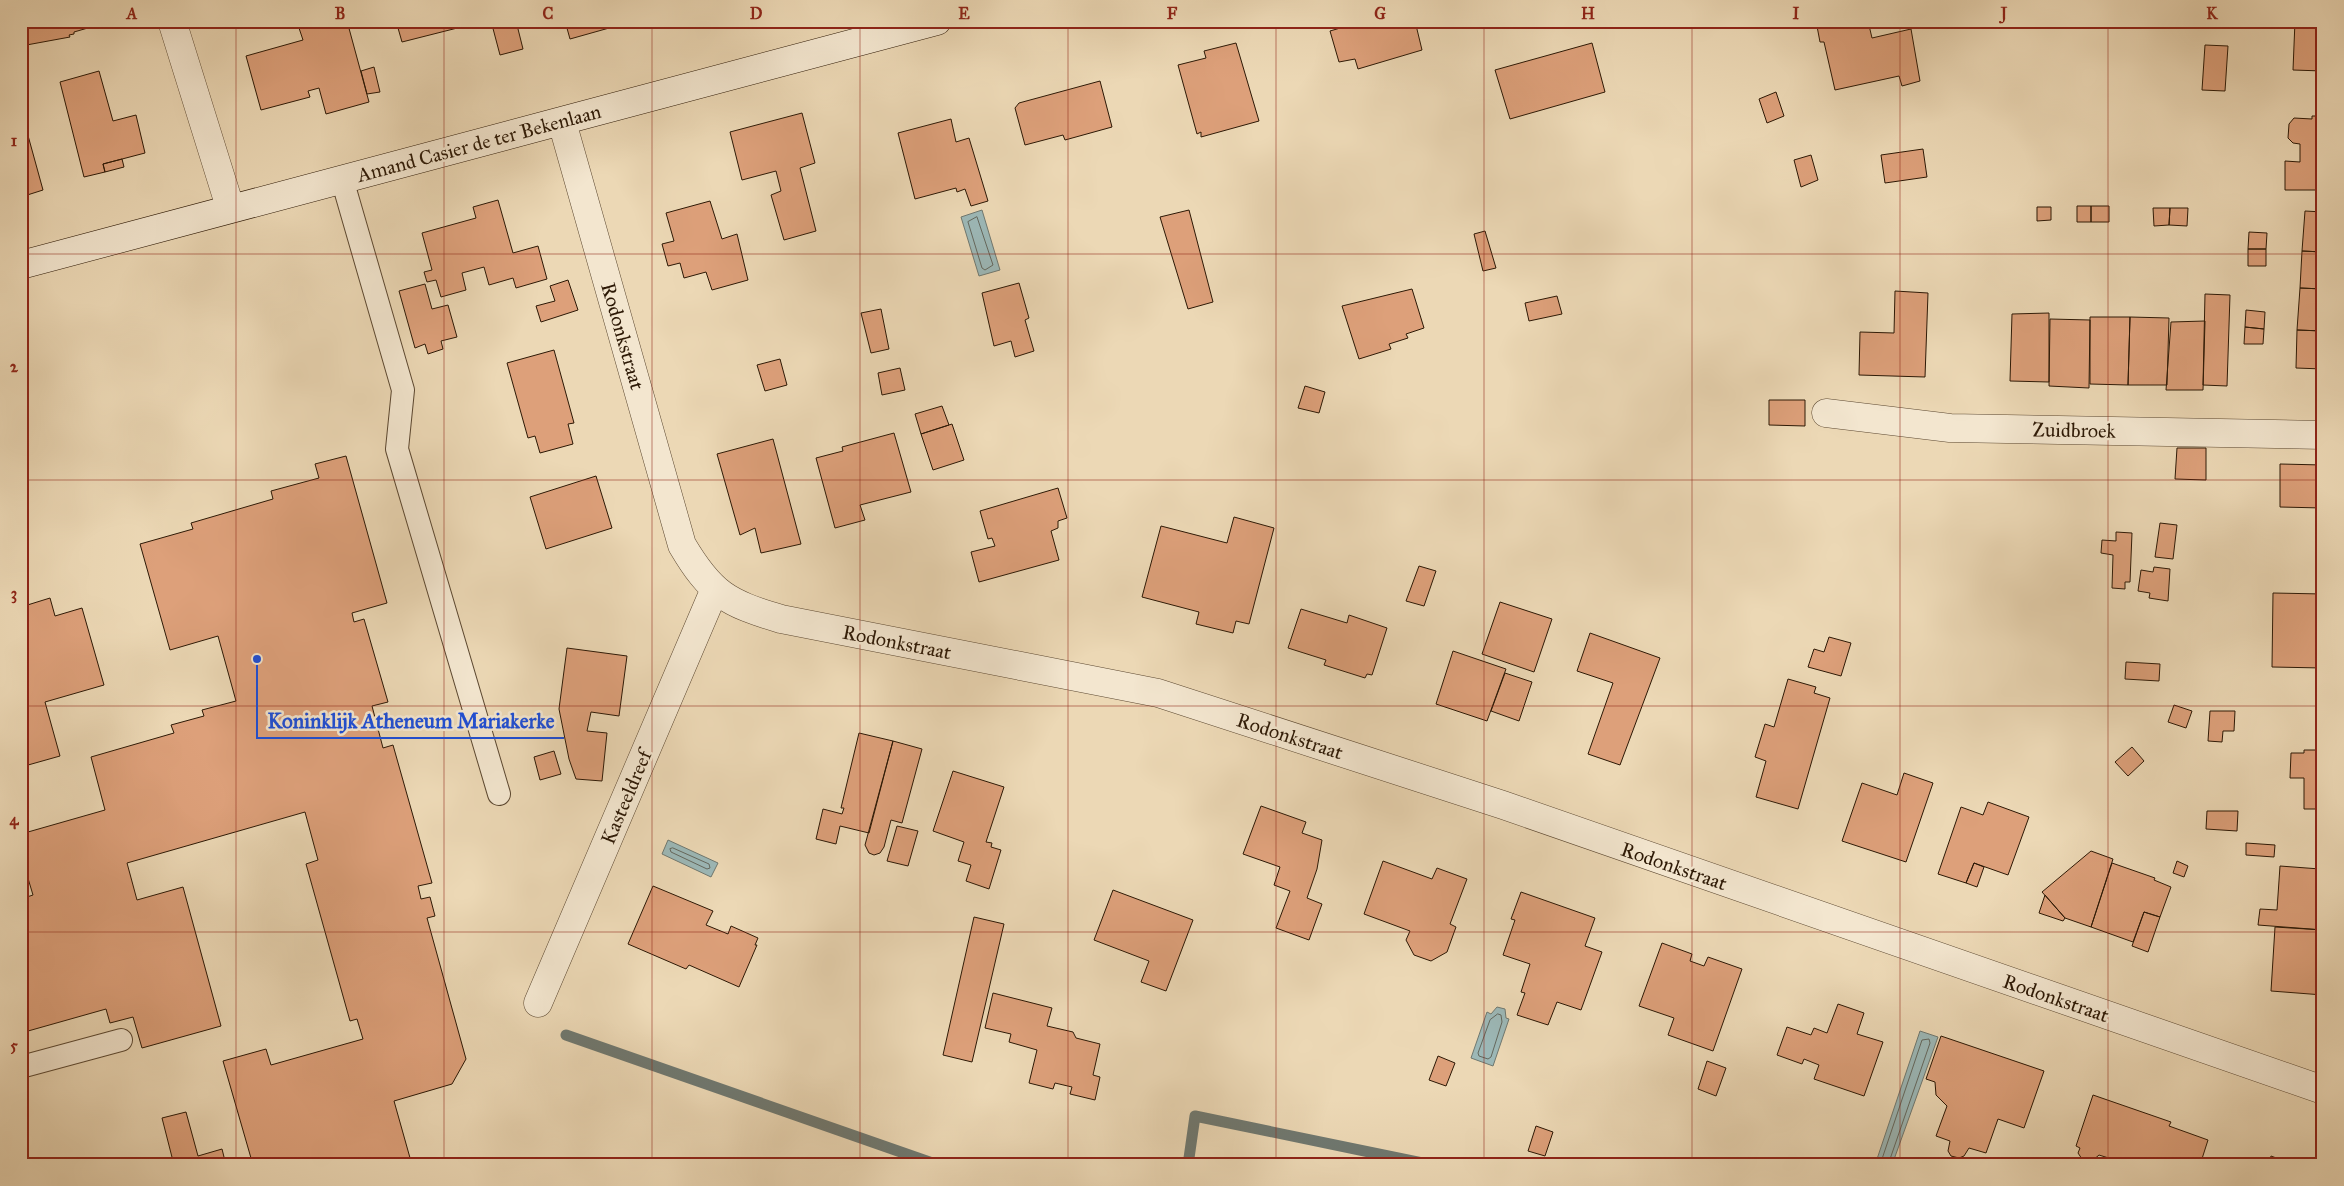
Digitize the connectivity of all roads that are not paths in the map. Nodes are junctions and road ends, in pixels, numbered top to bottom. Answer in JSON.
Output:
{"nodes":[{"id":1,"x":172,"y":21,"type":"edge"},
{"id":2,"x":937,"y":21,"type":"edge"},
{"id":3,"x":562,"y":122,"type":"junction"},
{"id":4,"x":342,"y":179,"type":"junction"},
{"id":5,"x":230,"y":207,"type":"junction"},
{"id":6,"x":21,"y":265,"type":"edge"},
{"id":7,"x":1826,"y":413,"type":"dead end"},
{"id":8,"x":2323,"y":435,"type":"edge"},
{"id":9,"x":714,"y":590,"type":"junction"},
{"id":10,"x":499,"y":794,"type":"dead end"},
{"id":11,"x":538,"y":1004,"type":"dead end"},
{"id":12,"x":121,"y":1040,"type":"dead end"},
{"id":13,"x":21,"y":1067,"type":"edge"},
{"id":14,"x":2323,"y":1090,"type":"edge"}],
"edges":[{"from":1,"to":5,"type":"street"},
{"from":2,"to":3,"type":"street","name":"Amand Casier de ter Bekenlaan"},
{"from":3,"to":4,"type":"street","name":"Amand Casier de ter Bekenlaan"},
{"from":3,"to":9,"type":"street","name":"Rodonkstraat"},
{"from":4,"to":5,"type":"street","name":"Amand Casier de ter Bekenlaan"},
{"from":4,"to":10,"type":"lane"},
{"from":5,"to":6,"type":"street","name":"Amand Casier de ter Bekenlaan"},
{"from":7,"to":8,"type":"street","name":"Zuidbroek"},
{"from":9,"to":11,"type":"street","name":"Kasteeldreef"},
{"from":9,"to":14,"type":"street","name":"Rodonkstraat"},
{"from":12,"to":13,"type":"lane"}]}
